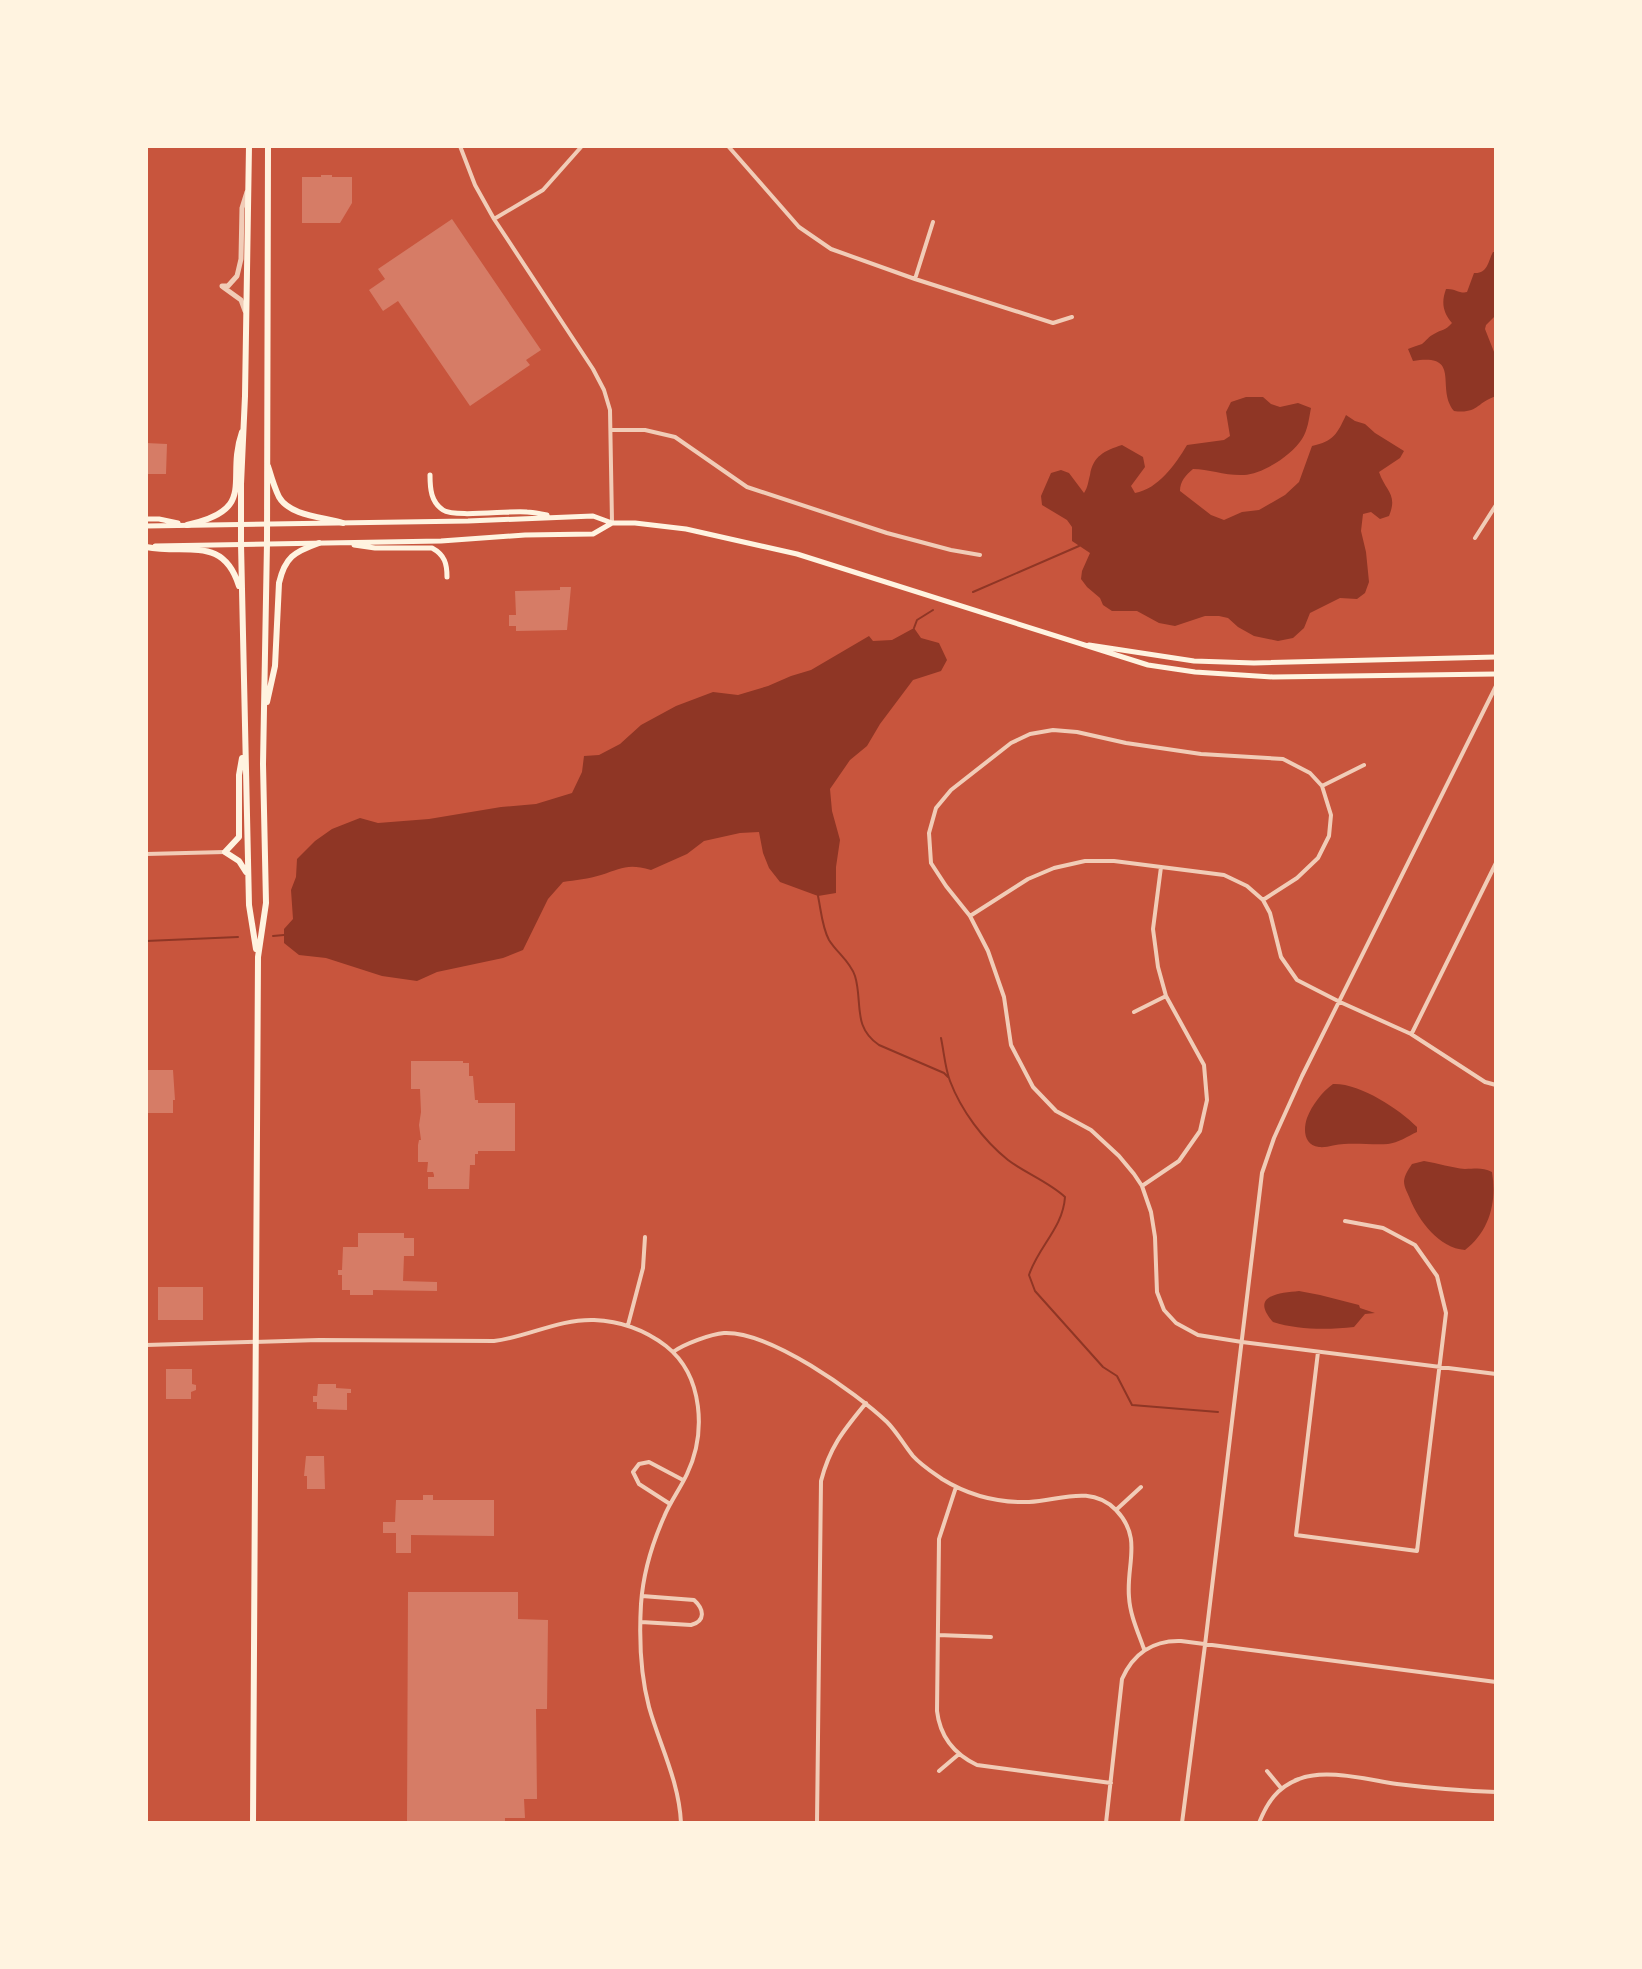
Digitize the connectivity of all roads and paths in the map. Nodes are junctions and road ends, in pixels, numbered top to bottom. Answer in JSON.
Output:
{"nodes":[{"id":1,"x":249,"y":146,"type":"edge"},
{"id":2,"x":268,"y":146,"type":"edge"},
{"id":3,"x":460,"y":146,"type":"edge"},
{"id":4,"x":582,"y":146,"type":"edge"},
{"id":5,"x":728,"y":146,"type":"edge"},
{"id":6,"x":249,"y":183,"type":"junction"},
{"id":7,"x":494,"y":219,"type":"junction"},
{"id":8,"x":933,"y":222,"type":"dead end"},
{"id":9,"x":915,"y":279,"type":"junction"},
{"id":10,"x":1072,"y":317,"type":"dead end"},
{"id":11,"x":247,"y":319,"type":"junction"},
{"id":12,"x":244,"y":425,"type":"junction"},
{"id":13,"x":611,"y":430,"type":"junction"},
{"id":14,"x":267,"y":460,"type":"junction"},
{"id":15,"x":430,"y":475,"type":"dead end"},
{"id":16,"x":1496,"y":505,"type":"edge"},
{"id":17,"x":555,"y":517,"type":"junction"},
{"id":18,"x":146,"y":519,"type":"edge"},
{"id":19,"x":343,"y":523,"type":"junction"},
{"id":20,"x":612,"y":523,"type":"junction"},
{"id":21,"x":241,"y":524,"type":"junction"},
{"id":22,"x":267,"y":524,"type":"junction"},
{"id":23,"x":187,"y":525,"type":"junction"},
{"id":24,"x":146,"y":526,"type":"edge"},
{"id":25,"x":1475,"y":538,"type":"dead end"},
{"id":26,"x":267,"y":543,"type":"junction"},
{"id":27,"x":319,"y":543,"type":"junction"},
{"id":28,"x":337,"y":543,"type":"junction"},
{"id":29,"x":241,"y":544,"type":"junction"},
{"id":30,"x":146,"y":546,"type":"edge"},
{"id":31,"x":980,"y":555,"type":"dead end"},
{"id":32,"x":447,"y":577,"type":"dead end"},
{"id":33,"x":242,"y":594,"type":"junction"},
{"id":34,"x":1068,"y":641,"type":"junction"},
{"id":35,"x":1496,"y":657,"type":"edge"},
{"id":36,"x":1496,"y":674,"type":"edge"},
{"id":37,"x":1496,"y":686,"type":"edge"},
{"id":38,"x":264,"y":718,"type":"junction"},
{"id":39,"x":245,"y":743,"type":"junction"},
{"id":40,"x":1364,"y":765,"type":"dead end"},
{"id":41,"x":1322,"y":786,"type":"junction"},
{"id":42,"x":225,"y":852,"type":"junction"},
{"id":43,"x":146,"y":854,"type":"edge"},
{"id":44,"x":1496,"y":863,"type":"edge"},
{"id":45,"x":1161,"y":867,"type":"junction"},
{"id":46,"x":248,"y":875,"type":"junction"},
{"id":47,"x":1263,"y":900,"type":"junction"},
{"id":48,"x":970,"y":916,"type":"junction"},
{"id":49,"x":258,"y":957,"type":"junction"},
{"id":50,"x":1166,"y":996,"type":"junction"},
{"id":51,"x":1340,"y":1002,"type":"junction"},
{"id":52,"x":1134,"y":1012,"type":"dead end"},
{"id":53,"x":1411,"y":1034,"type":"junction"},
{"id":54,"x":1496,"y":1085,"type":"edge"},
{"id":55,"x":1142,"y":1186,"type":"junction"},
{"id":56,"x":1345,"y":1221,"type":"dead end"},
{"id":57,"x":645,"y":1237,"type":"dead end"},
{"id":58,"x":628,"y":1325,"type":"junction"},
{"id":59,"x":255,"y":1342,"type":"junction"},
{"id":60,"x":1242,"y":1342,"type":"junction"},
{"id":61,"x":146,"y":1345,"type":"edge"},
{"id":62,"x":673,"y":1352,"type":"junction"},
{"id":63,"x":1318,"y":1352,"type":"junction"},
{"id":64,"x":1440,"y":1367,"type":"junction"},
{"id":65,"x":1496,"y":1374,"type":"edge"},
{"id":66,"x":866,"y":1403,"type":"junction"},
{"id":67,"x":683,"y":1480,"type":"junction"},
{"id":68,"x":956,"y":1487,"type":"junction"},
{"id":69,"x":1141,"y":1487,"type":"dead end"},
{"id":70,"x":670,"y":1504,"type":"junction"},
{"id":71,"x":1116,"y":1510,"type":"junction"},
{"id":72,"x":642,"y":1596,"type":"junction"},
{"id":73,"x":640,"y":1622,"type":"junction"},
{"id":74,"x":938,"y":1635,"type":"junction"},
{"id":75,"x":991,"y":1637,"type":"dead end"},
{"id":76,"x":1205,"y":1645,"type":"junction"},
{"id":77,"x":1144,"y":1649,"type":"junction"},
{"id":78,"x":1496,"y":1682,"type":"edge"},
{"id":79,"x":959,"y":1754,"type":"junction"},
{"id":80,"x":939,"y":1771,"type":"dead end"},
{"id":81,"x":1267,"y":1771,"type":"dead end"},
{"id":82,"x":1111,"y":1783,"type":"junction"},
{"id":83,"x":1281,"y":1788,"type":"junction"},
{"id":84,"x":1496,"y":1792,"type":"edge"},
{"id":85,"x":253,"y":1823,"type":"edge"},
{"id":86,"x":681,"y":1823,"type":"edge"},
{"id":87,"x":817,"y":1823,"type":"edge"},
{"id":88,"x":1106,"y":1823,"type":"edge"},
{"id":89,"x":1182,"y":1823,"type":"edge"},
{"id":90,"x":1259,"y":1823,"type":"edge"}],
"edges":[{"from":1,"to":6,"type":"main road"},
{"from":2,"to":14,"type":"main road"},
{"from":3,"to":7,"type":"street"},
{"from":4,"to":7,"type":"street"},
{"from":5,"to":9,"type":"street"},
{"from":6,"to":11,"type":"main road"},
{"from":6,"to":11,"type":"street"},
{"from":7,"to":13,"type":"street"},
{"from":8,"to":9,"type":"street"},
{"from":9,"to":10,"type":"street"},
{"from":11,"to":12,"type":"main road"},
{"from":12,"to":21,"type":"main road"},
{"from":12,"to":23,"type":"main road"},
{"from":13,"to":20,"type":"street"},
{"from":13,"to":31,"type":"street"},
{"from":14,"to":19,"type":"main road"},
{"from":14,"to":22,"type":"main road"},
{"from":15,"to":17,"type":"main road"},
{"from":16,"to":25,"type":"street"},
{"from":17,"to":19,"type":"main road"},
{"from":17,"to":20,"type":"main road"},
{"from":18,"to":23,"type":"main road"},
{"from":19,"to":22,"type":"main road"},
{"from":20,"to":28,"type":"main road"},
{"from":20,"to":34,"type":"main road"},
{"from":21,"to":22,"type":"main road"},
{"from":21,"to":23,"type":"main road"},
{"from":21,"to":29,"type":"main road"},
{"from":22,"to":26,"type":"main road"},
{"from":23,"to":24,"type":"main road"},
{"from":26,"to":27,"type":"main road"},
{"from":26,"to":29,"type":"main road"},
{"from":26,"to":38,"type":"main road"},
{"from":27,"to":28,"type":"main road"},
{"from":27,"to":38,"type":"main road"},
{"from":28,"to":32,"type":"main road"},
{"from":29,"to":30,"type":"main road"},
{"from":29,"to":33,"type":"main road"},
{"from":30,"to":33,"type":"main road"},
{"from":33,"to":39,"type":"main road"},
{"from":34,"to":35,"type":"main road"},
{"from":34,"to":36,"type":"main road"},
{"from":37,"to":51,"type":"street"},
{"from":38,"to":49,"type":"main road"},
{"from":39,"to":42,"type":"main road"},
{"from":39,"to":46,"type":"main road"},
{"from":40,"to":41,"type":"street"},
{"from":41,"to":47,"type":"street"},
{"from":41,"to":48,"type":"street"},
{"from":42,"to":43,"type":"street"},
{"from":42,"to":46,"type":"main road"},
{"from":44,"to":53,"type":"street"},
{"from":45,"to":47,"type":"street"},
{"from":45,"to":48,"type":"street"},
{"from":45,"to":50,"type":"street"},
{"from":46,"to":49,"type":"main road"},
{"from":47,"to":51,"type":"street"},
{"from":48,"to":55,"type":"street"},
{"from":49,"to":59,"type":"main road"},
{"from":50,"to":52,"type":"street"},
{"from":50,"to":55,"type":"street"},
{"from":51,"to":53,"type":"street"},
{"from":51,"to":60,"type":"street"},
{"from":53,"to":54,"type":"street"},
{"from":55,"to":60,"type":"street"},
{"from":56,"to":64,"type":"street"},
{"from":57,"to":58,"type":"street"},
{"from":58,"to":59,"type":"street"},
{"from":58,"to":62,"type":"street"},
{"from":59,"to":61,"type":"street"},
{"from":59,"to":85,"type":"main road"},
{"from":60,"to":63,"type":"street"},
{"from":60,"to":76,"type":"street"},
{"from":62,"to":66,"type":"street"},
{"from":62,"to":67,"type":"street"},
{"from":63,"to":64,"type":"street"},
{"from":63,"to":64,"type":"street"},
{"from":64,"to":65,"type":"street"},
{"from":66,"to":68,"type":"street"},
{"from":66,"to":87,"type":"street"},
{"from":67,"to":70,"type":"street"},
{"from":67,"to":70,"type":"street"},
{"from":68,"to":71,"type":"street"},
{"from":68,"to":74,"type":"street"},
{"from":69,"to":71,"type":"street"},
{"from":70,"to":72,"type":"street"},
{"from":71,"to":77,"type":"street"},
{"from":72,"to":73,"type":"street"},
{"from":72,"to":73,"type":"street"},
{"from":73,"to":86,"type":"street"},
{"from":74,"to":75,"type":"street"},
{"from":74,"to":79,"type":"street"},
{"from":76,"to":77,"type":"street"},
{"from":76,"to":78,"type":"street"},
{"from":76,"to":89,"type":"street"},
{"from":77,"to":82,"type":"street"},
{"from":79,"to":80,"type":"street"},
{"from":79,"to":82,"type":"street"},
{"from":81,"to":83,"type":"street"},
{"from":82,"to":88,"type":"street"},
{"from":83,"to":84,"type":"street"},
{"from":83,"to":90,"type":"street"}]}
